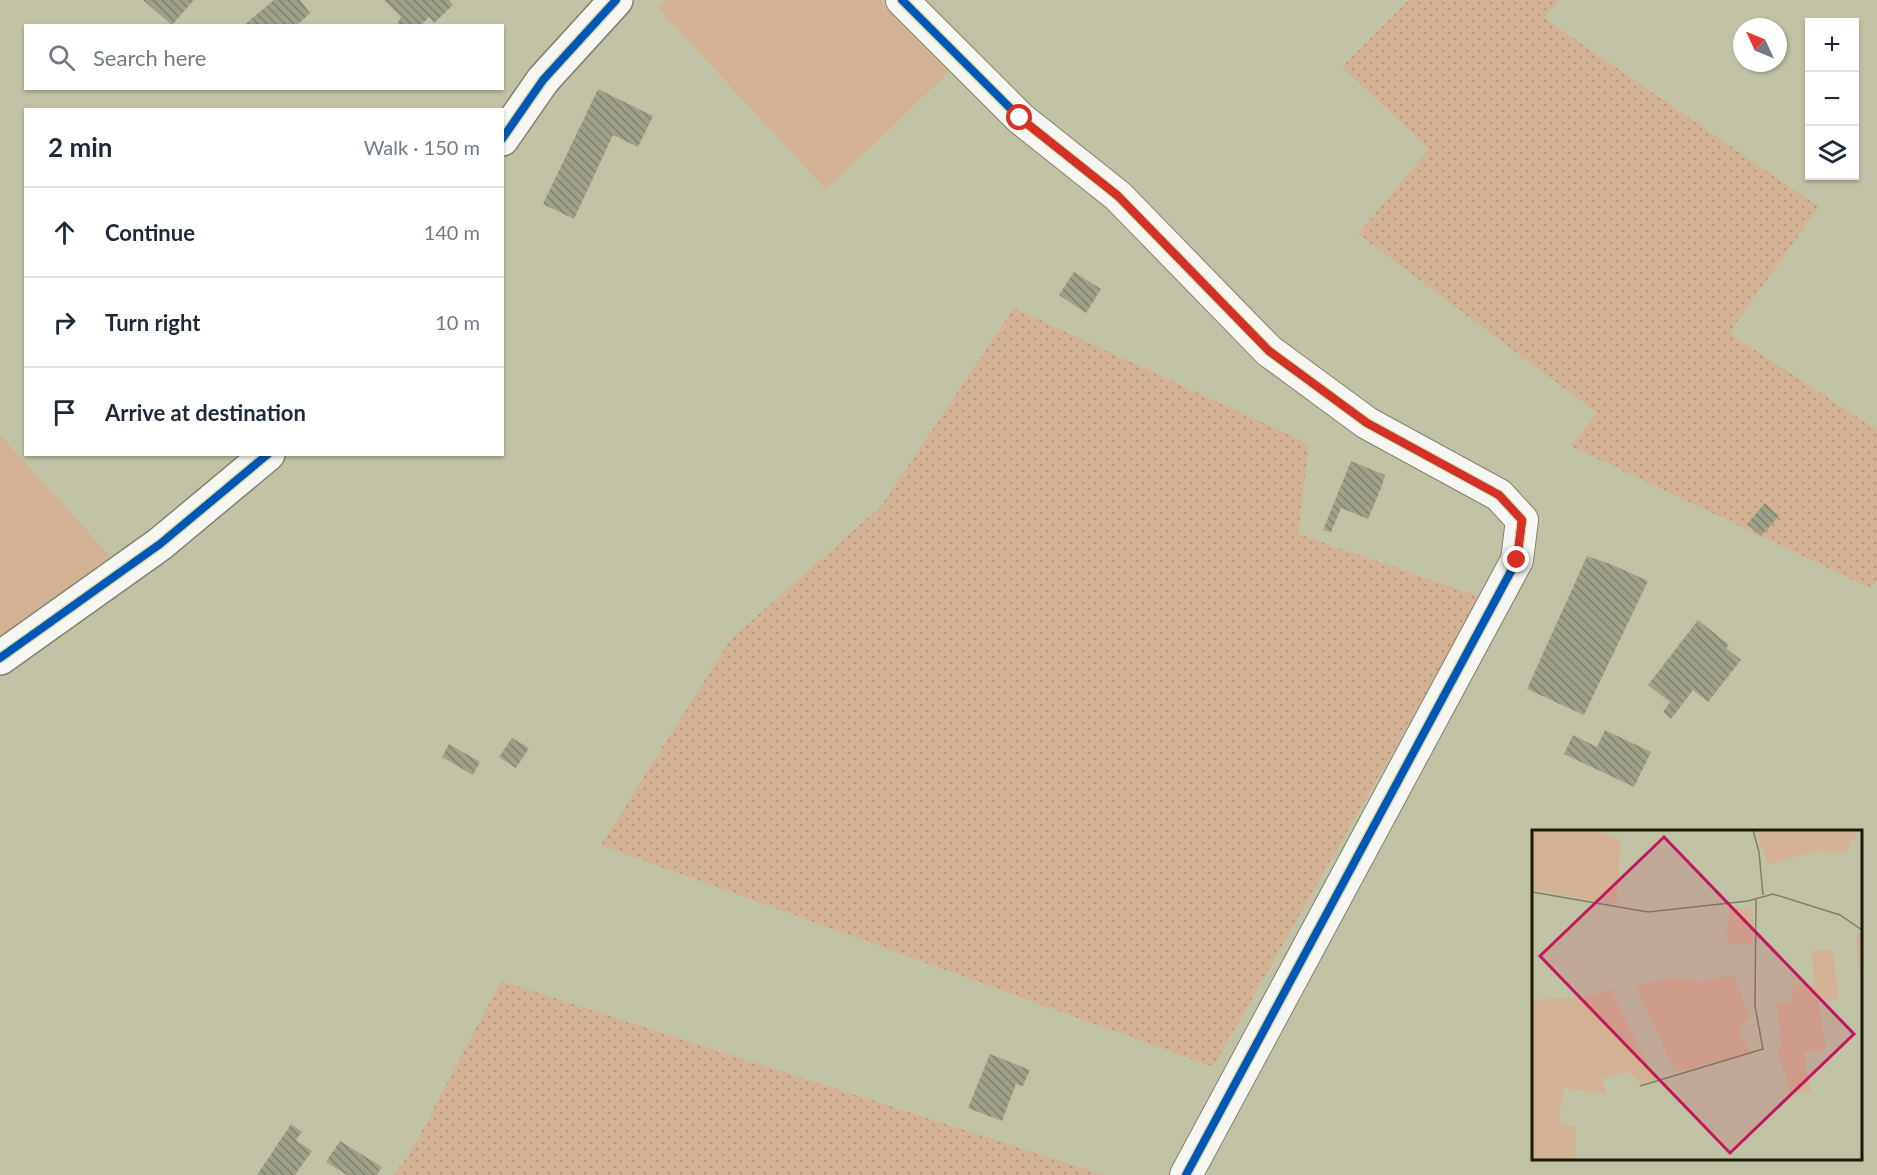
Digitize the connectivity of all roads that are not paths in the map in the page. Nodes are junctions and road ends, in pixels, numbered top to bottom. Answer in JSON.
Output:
{"nodes":[{"id":1,"x":616,"y":0,"type":"edge"},
{"id":2,"x":902,"y":0,"type":"edge"},
{"id":3,"x":504,"y":136,"type":"edge"},
{"id":4,"x":266,"y":456,"type":"edge"},
{"id":5,"x":0,"y":658,"type":"edge"},
{"id":6,"x":1186,"y":1175,"type":"edge"}],
"edges":[{"from":1,"to":3,"type":"street"},
{"from":2,"to":6,"type":"street"},
{"from":4,"to":5,"type":"street"}]}
